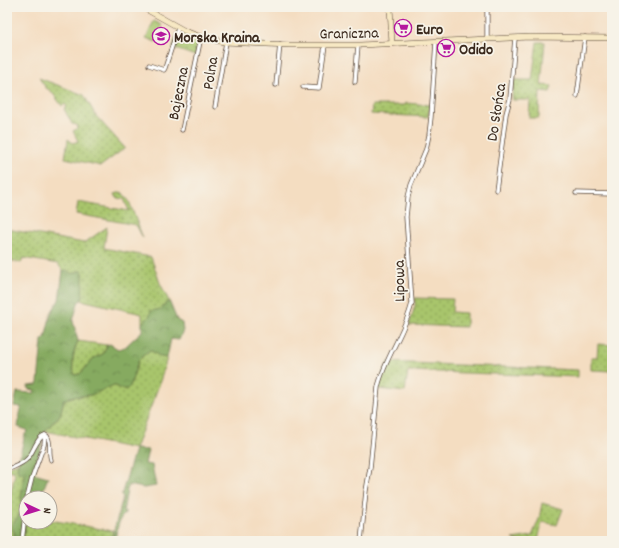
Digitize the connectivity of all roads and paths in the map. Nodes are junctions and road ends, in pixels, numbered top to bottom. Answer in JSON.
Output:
{"nodes":[{"id":1,"x":142,"y":7,"type":"edge"},
{"id":2,"x":390,"y":7,"type":"edge"},
{"id":3,"x":487,"y":7,"type":"edge"},
{"id":4,"x":178,"y":28,"type":"junction"},
{"id":5,"x":200,"y":37,"type":"junction"},
{"id":6,"x":515,"y":38,"type":"junction"},
{"id":7,"x":585,"y":38,"type":"junction"},
{"id":8,"x":612,"y":38,"type":"edge"},
{"id":9,"x":487,"y":39,"type":"junction"},
{"id":10,"x":226,"y":42,"type":"junction"},
{"id":11,"x":436,"y":42,"type":"junction"},
{"id":12,"x":280,"y":44,"type":"junction"},
{"id":13,"x":392,"y":44,"type":"junction"},
{"id":14,"x":325,"y":45,"type":"junction"},
{"id":15,"x":358,"y":45,"type":"junction"},
{"id":16,"x":149,"y":65,"type":"dead end"},
{"id":17,"x":355,"y":82,"type":"dead end"},
{"id":18,"x":276,"y":86,"type":"dead end"},
{"id":19,"x":303,"y":86,"type":"dead end"},
{"id":20,"x":577,"y":96,"type":"dead end"},
{"id":21,"x":215,"y":107,"type":"dead end"},
{"id":22,"x":182,"y":130,"type":"dead end"},
{"id":23,"x":496,"y":190,"type":"dead end"},
{"id":24,"x":576,"y":193,"type":"dead end"},
{"id":25,"x":612,"y":194,"type":"edge"},
{"id":26,"x":45,"y":436,"type":"junction"},
{"id":27,"x":51,"y":460,"type":"dead end"},
{"id":28,"x":7,"y":469,"type":"edge"},
{"id":29,"x":29,"y":490,"type":"edge"},
{"id":30,"x":23,"y":530,"type":"edge"},
{"id":31,"x":22,"y":541,"type":"edge"},
{"id":32,"x":361,"y":541,"type":"edge"}],
"edges":[{"from":1,"to":4,"type":"street","name":"Graniczna"},
{"from":2,"to":13,"type":"street"},
{"from":3,"to":9,"type":"street"},
{"from":4,"to":5,"type":"street","name":"Graniczna"},
{"from":4,"to":16,"type":"street"},
{"from":5,"to":10,"type":"street","name":"Graniczna"},
{"from":5,"to":22,"type":"street","name":"Bajeczna"},
{"from":6,"to":7,"type":"street","name":"Graniczna"},
{"from":6,"to":9,"type":"street","name":"Graniczna"},
{"from":6,"to":23,"type":"street","name":"Do Słońca"},
{"from":7,"to":8,"type":"street","name":"Graniczna"},
{"from":7,"to":20,"type":"street"},
{"from":9,"to":11,"type":"street","name":"Graniczna"},
{"from":10,"to":12,"type":"street","name":"Graniczna"},
{"from":10,"to":21,"type":"street","name":"Polna"},
{"from":11,"to":13,"type":"street","name":"Graniczna"},
{"from":11,"to":32,"type":"street","name":"Lipowa"},
{"from":12,"to":14,"type":"street","name":"Graniczna"},
{"from":12,"to":18,"type":"street"},
{"from":13,"to":15,"type":"street","name":"Graniczna"},
{"from":14,"to":15,"type":"street","name":"Graniczna"},
{"from":14,"to":19,"type":"street"},
{"from":15,"to":17,"type":"street"},
{"from":24,"to":25,"type":"street"},
{"from":26,"to":27,"type":"street"},
{"from":26,"to":28,"type":"street"},
{"from":26,"to":29,"type":"street"},
{"from":30,"to":31,"type":"street"}]}
